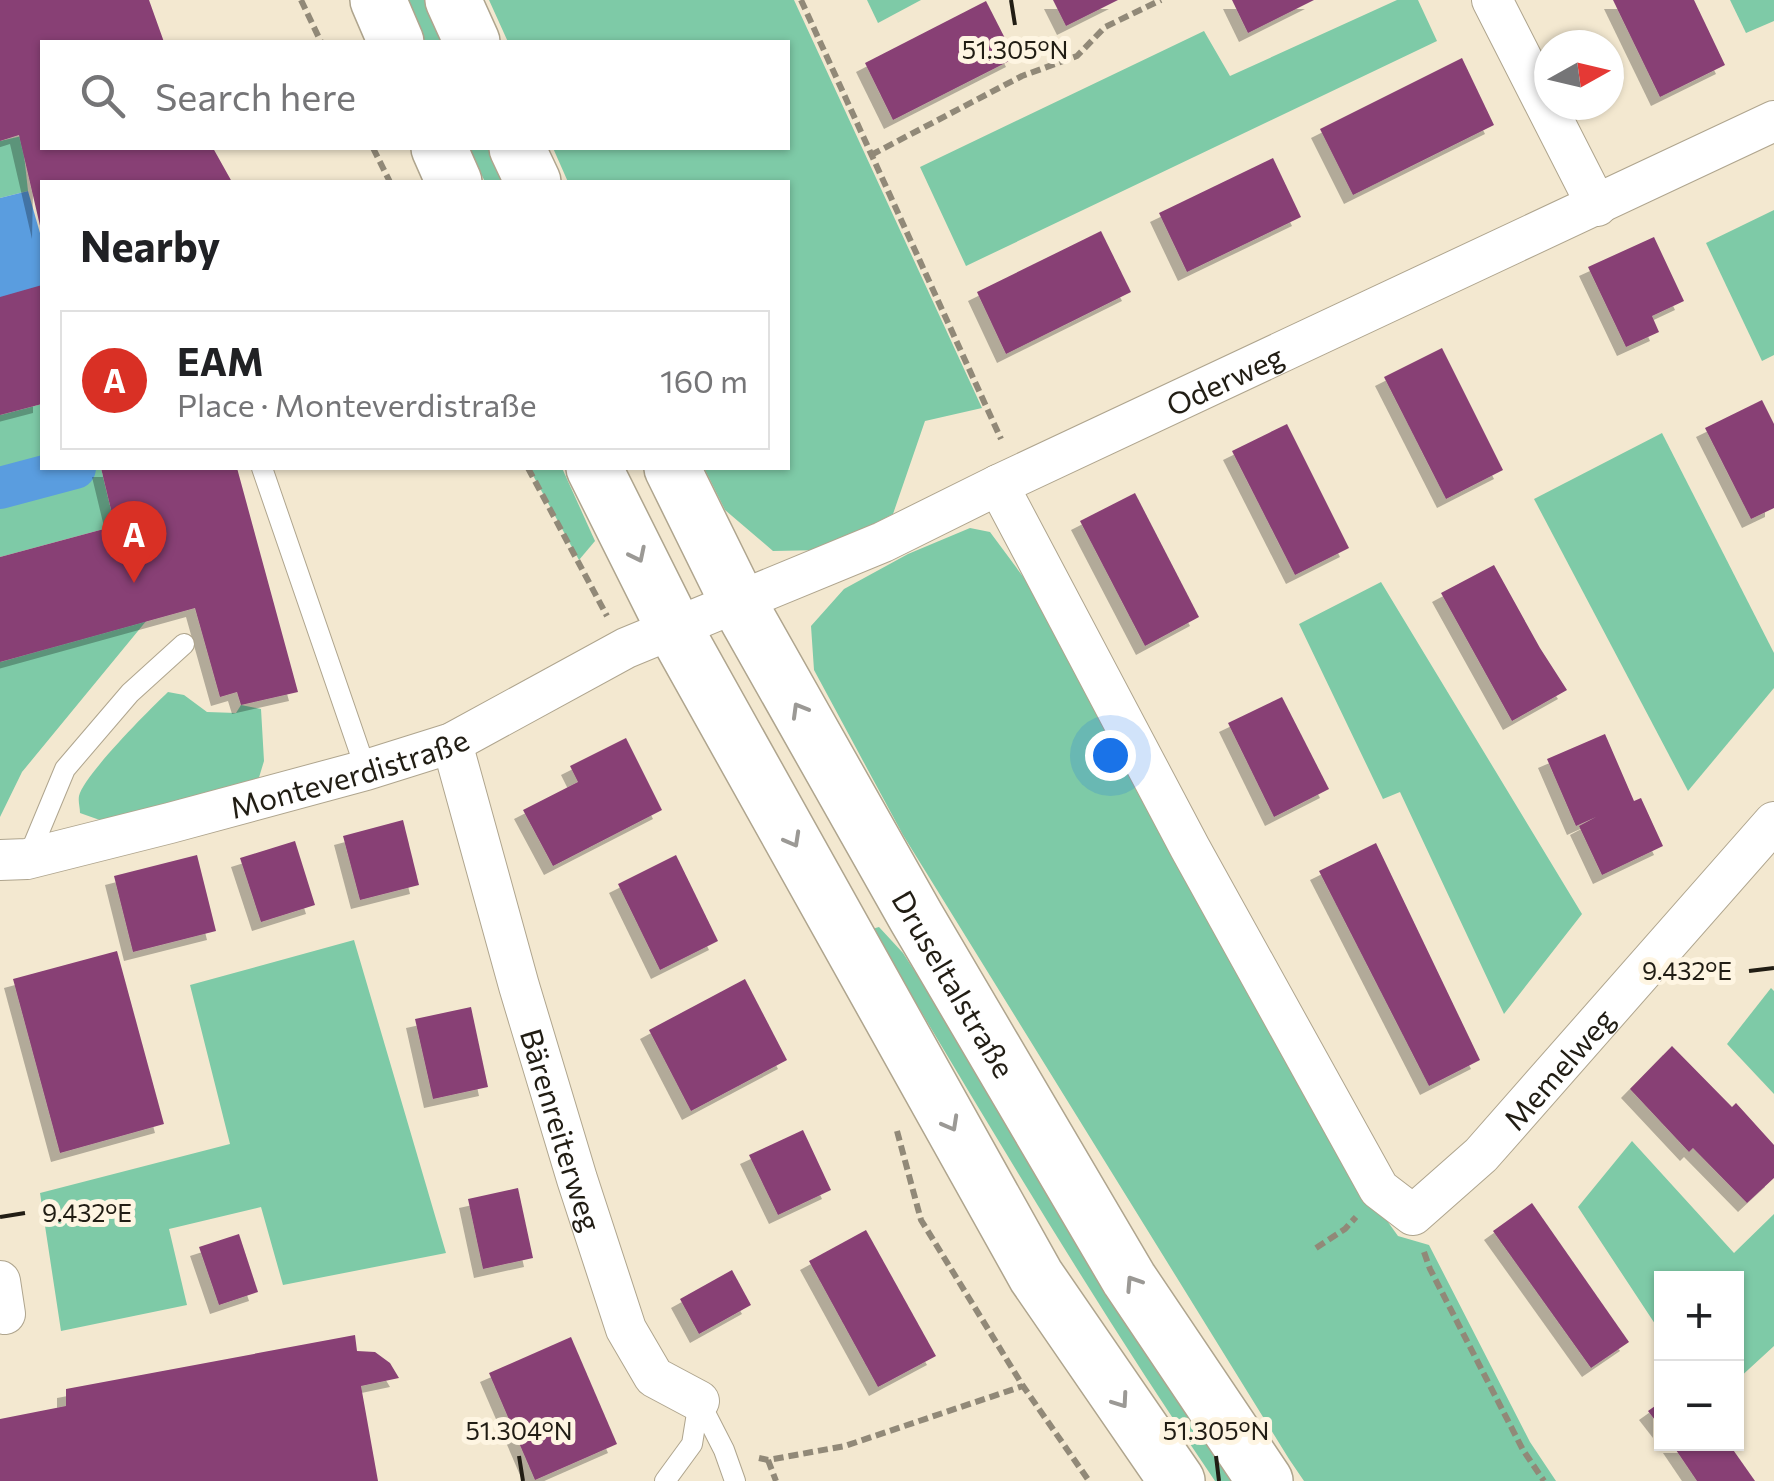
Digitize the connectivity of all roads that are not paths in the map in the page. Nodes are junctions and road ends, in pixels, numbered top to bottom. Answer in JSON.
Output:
{"nodes":[{"id":1,"x":378,"y":0,"type":"edge"},
{"id":2,"x":453,"y":0,"type":"edge"},
{"id":3,"x":1492,"y":0,"type":"edge"},
{"id":4,"x":395,"y":40,"type":"edge"},
{"id":5,"x":471,"y":40,"type":"edge"},
{"id":6,"x":1774,"y":121,"type":"edge"},
{"id":7,"x":441,"y":150,"type":"edge"},
{"id":8,"x":518,"y":150,"type":"edge"},
{"id":9,"x":453,"y":180,"type":"edge"},
{"id":10,"x":532,"y":180,"type":"edge"},
{"id":11,"x":1597,"y":206,"type":"junction"},
{"id":12,"x":263,"y":470,"type":"edge"},
{"id":13,"x":595,"y":470,"type":"edge"},
{"id":14,"x":673,"y":470,"type":"edge"},
{"id":15,"x":998,"y":485,"type":"junction"},
{"id":16,"x":738,"y":602,"type":"junction"},
{"id":17,"x":674,"y":628,"type":"junction"},
{"id":18,"x":184,"y":644,"type":"dead end"},
{"id":19,"x":452,"y":743,"type":"junction"},
{"id":20,"x":366,"y":770,"type":"junction"},
{"id":21,"x":1774,"y":822,"type":"edge"},
{"id":22,"x":14,"y":860,"type":"edge"},
{"id":23,"x":700,"y":1400,"type":"junction"},
{"id":24,"x":665,"y":1481,"type":"edge"},
{"id":25,"x":735,"y":1481,"type":"edge"},
{"id":26,"x":1177,"y":1481,"type":"edge"},
{"id":27,"x":1265,"y":1481,"type":"edge"}],
"edges":[{"from":1,"to":4,"type":"main road"},
{"from":2,"to":5,"type":"main road"},
{"from":3,"to":11,"type":"street"},
{"from":6,"to":11,"type":"street","name":"Oderweg"},
{"from":7,"to":9,"type":"main road"},
{"from":8,"to":10,"type":"main road"},
{"from":11,"to":15,"type":"street","name":"Oderweg"},
{"from":12,"to":20,"type":"lane"},
{"from":13,"to":17,"type":"main road","one_way":true},
{"from":14,"to":16,"type":"main road","name":"Druseltalstraße"},
{"from":15,"to":16,"type":"street","name":"Oderweg"},
{"from":15,"to":21,"type":"street","name":"Memelweg"},
{"from":16,"to":17,"type":"street","name":"Oderweg"},
{"from":27,"to":16,"type":"main road","name":"Druseltalstraße","one_way":true},
{"from":17,"to":19,"type":"street","name":"Monteverdistraße"},
{"from":17,"to":26,"type":"main road","one_way":true},
{"from":18,"to":22,"type":"lane"},
{"from":19,"to":20,"type":"street","name":"Monteverdistraße"},
{"from":19,"to":23,"type":"street","name":"Bärenreiterweg"},
{"from":20,"to":22,"type":"street","name":"Monteverdistraße"},
{"from":23,"to":24,"type":"lane"},
{"from":23,"to":25,"type":"lane"}]}
